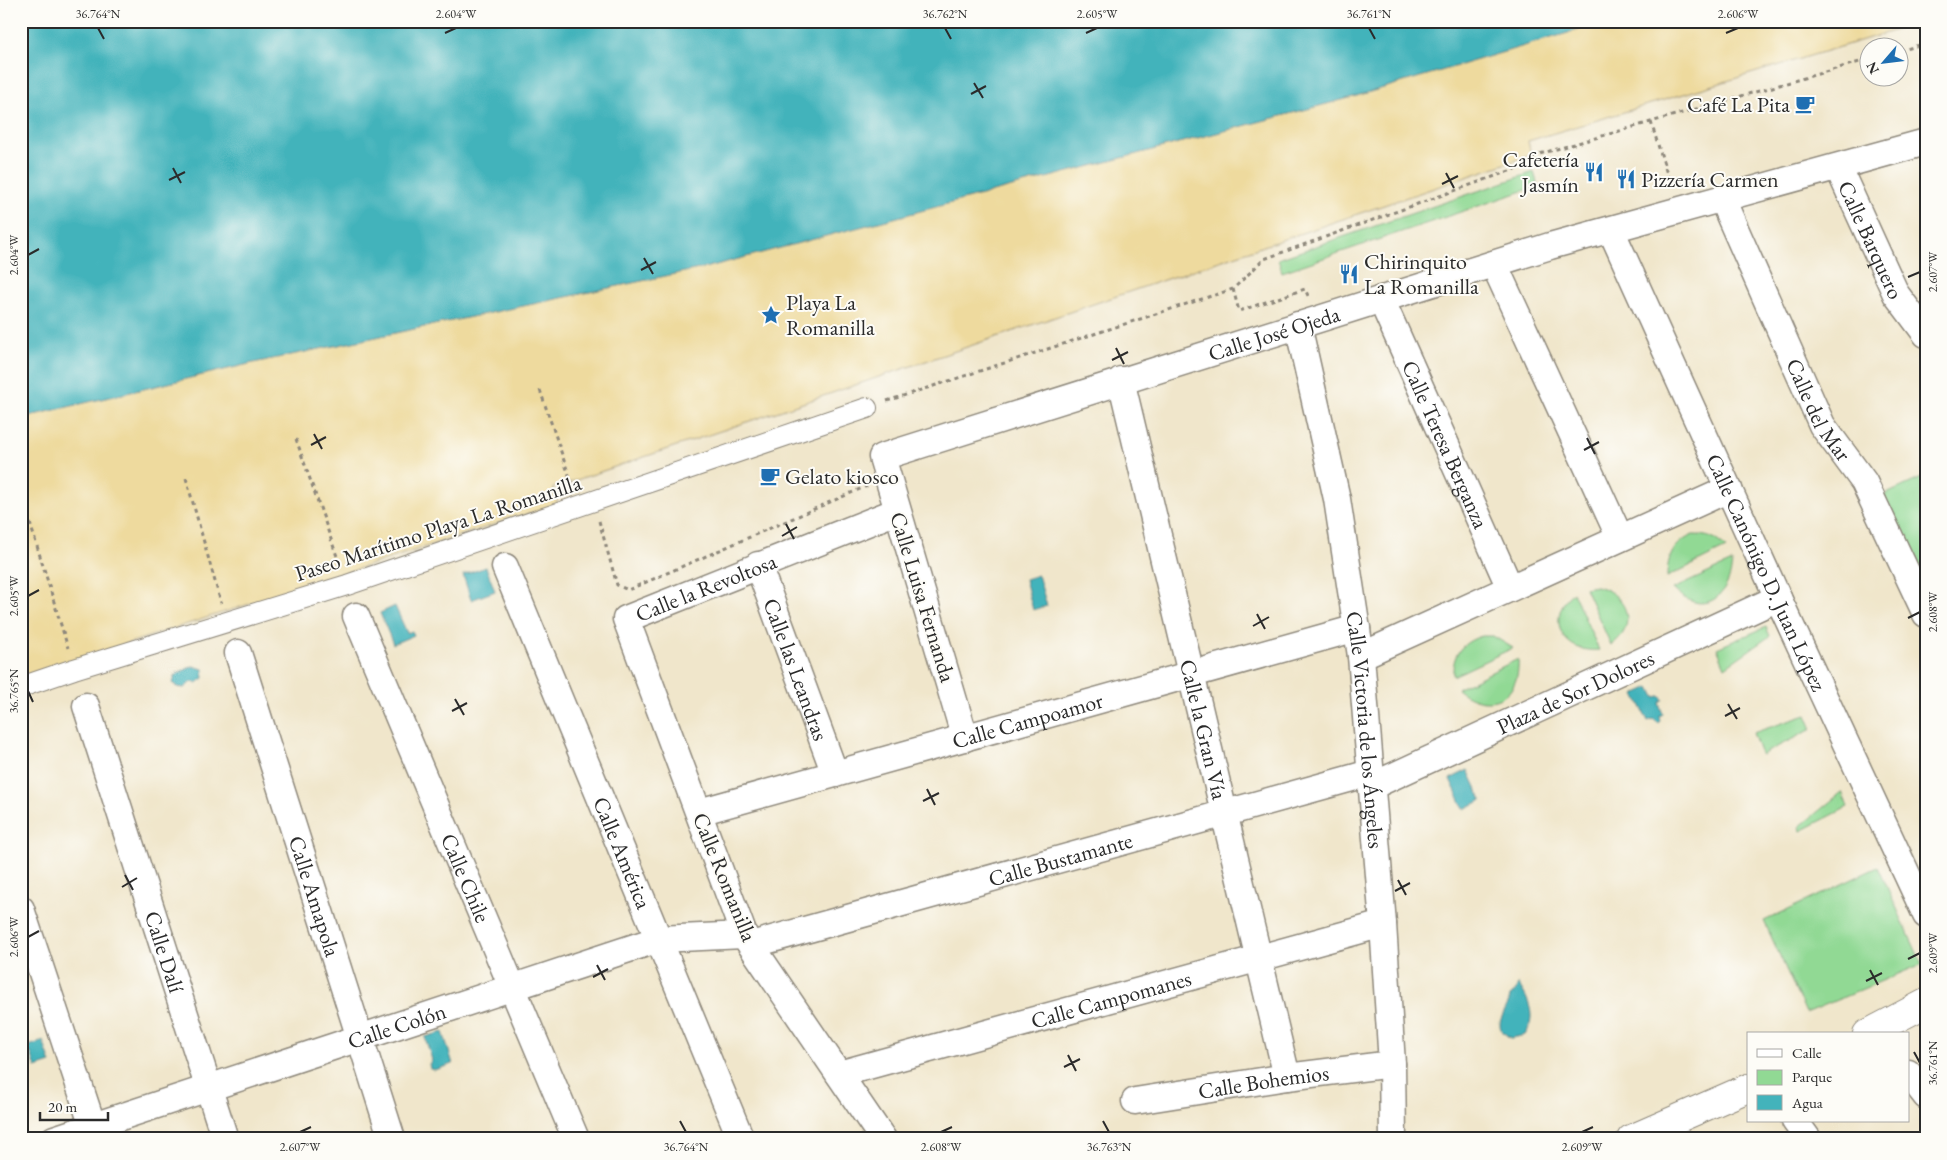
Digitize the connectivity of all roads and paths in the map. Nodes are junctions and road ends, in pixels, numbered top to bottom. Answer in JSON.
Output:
{"nodes":[{"id":1,"x":1926,"y":43,"type":"edge"},
{"id":2,"x":1910,"y":48,"type":"edge"},
{"id":3,"x":1860,"y":62,"type":"edge"},
{"id":4,"x":1651,"y":122,"type":"junction"},
{"id":5,"x":1926,"y":142,"type":"edge"},
{"id":6,"x":1838,"y":167,"type":"junction"},
{"id":7,"x":1671,"y":186,"type":"dead end"},
{"id":8,"x":1722,"y":199,"type":"junction"},
{"id":9,"x":1611,"y":230,"type":"junction"},
{"id":10,"x":1494,"y":264,"type":"junction"},
{"id":11,"x":1233,"y":289,"type":"junction"},
{"id":12,"x":1381,"y":299,"type":"junction"},
{"id":13,"x":1309,"y":322,"type":"junction"},
{"id":14,"x":1926,"y":334,"type":"edge"},
{"id":15,"x":1121,"y":380,"type":"junction"},
{"id":16,"x":540,"y":390,"type":"dead end"},
{"id":17,"x":867,"y":408,"type":"joint"},
{"id":18,"x":296,"y":439,"type":"dead end"},
{"id":19,"x":885,"y":467,"type":"junction"},
{"id":20,"x":186,"y":478,"type":"dead end"},
{"id":21,"x":1729,"y":489,"type":"junction"},
{"id":22,"x":580,"y":506,"type":"junction"},
{"id":23,"x":897,"y":512,"type":"junction"},
{"id":24,"x":30,"y":523,"type":"dead end"},
{"id":25,"x":590,"y":524,"type":"dead end"},
{"id":26,"x":1620,"y":538,"type":"junction"},
{"id":27,"x":758,"y":565,"type":"junction"},
{"id":28,"x":505,"y":567,"type":"dead end"},
{"id":29,"x":347,"y":585,"type":"junction"},
{"id":30,"x":1510,"y":588,"type":"junction"},
{"id":31,"x":1778,"y":598,"type":"junction"},
{"id":32,"x":1926,"y":614,"type":"edge"},
{"id":33,"x":356,"y":616,"type":"dead end"},
{"id":34,"x":626,"y":618,"type":"joint"},
{"id":35,"x":227,"y":621,"type":"junction"},
{"id":36,"x":1357,"y":628,"type":"junction"},
{"id":37,"x":238,"y":653,"type":"dead end"},
{"id":38,"x":1361,"y":656,"type":"junction"},
{"id":39,"x":74,"y":668,"type":"junction"},
{"id":40,"x":1191,"y":674,"type":"junction"},
{"id":41,"x":21,"y":687,"type":"edge"},
{"id":42,"x":86,"y":706,"type":"dead end"},
{"id":43,"x":965,"y":738,"type":"junction"},
{"id":44,"x":835,"y":774,"type":"junction"},
{"id":45,"x":1371,"y":780,"type":"junction"},
{"id":46,"x":699,"y":812,"type":"junction"},
{"id":47,"x":1224,"y":812,"type":"junction"},
{"id":48,"x":21,"y":909,"type":"edge"},
{"id":49,"x":1926,"y":915,"type":"edge"},
{"id":50,"x":1384,"y":924,"type":"junction"},
{"id":51,"x":659,"y":939,"type":"junction"},
{"id":52,"x":748,"y":940,"type":"junction"},
{"id":53,"x":1259,"y":957,"type":"junction"},
{"id":54,"x":512,"y":988,"type":"junction"},
{"id":55,"x":1926,"y":1003,"type":"edge"},
{"id":56,"x":1873,"y":1032,"type":"edge"},
{"id":57,"x":360,"y":1038,"type":"junction"},
{"id":58,"x":1392,"y":1064,"type":"junction"},
{"id":59,"x":839,"y":1074,"type":"junction"},
{"id":60,"x":1910,"y":1076,"type":"edge"},
{"id":61,"x":1287,"y":1077,"type":"junction"},
{"id":62,"x":208,"y":1088,"type":"junction"},
{"id":63,"x":1747,"y":1088,"type":"edge"},
{"id":64,"x":1926,"y":1096,"type":"edge"},
{"id":65,"x":1135,"y":1101,"type":"dead end"},
{"id":66,"x":1796,"y":1122,"type":"edge"},
{"id":67,"x":95,"y":1132,"type":"edge"},
{"id":68,"x":1647,"y":1136,"type":"edge"},
{"id":69,"x":54,"y":1139,"type":"edge"},
{"id":70,"x":225,"y":1139,"type":"edge"},
{"id":71,"x":392,"y":1139,"type":"edge"},
{"id":72,"x":576,"y":1139,"type":"edge"},
{"id":73,"x":741,"y":1139,"type":"edge"},
{"id":74,"x":883,"y":1139,"type":"edge"},
{"id":75,"x":1393,"y":1139,"type":"edge"},
{"id":76,"x":1808,"y":1139,"type":"edge"}],
"edges":[{"from":1,"to":2,"type":"path"},
{"from":3,"to":4,"type":"path"},
{"from":4,"to":7,"type":"path"},
{"from":4,"to":11,"type":"path"},
{"from":5,"to":6,"type":"street","name":"Calle José Ojeda"},
{"from":6,"to":8,"type":"street","name":"Calle José Ojeda"},
{"from":6,"to":14,"type":"street","name":"Calle Barquero"},
{"from":8,"to":9,"type":"street","name":"Calle José Ojeda"},
{"from":8,"to":32,"type":"street","name":"Calle del Mar"},
{"from":9,"to":10,"type":"street","name":"Calle José Ojeda"},
{"from":9,"to":21,"type":"street","name":"Calle Canónigo D. Juan López"},
{"from":10,"to":12,"type":"street","name":"Calle José Ojeda"},
{"from":10,"to":26,"type":"street"},
{"from":11,"to":13,"type":"path"},
{"from":11,"to":17,"type":"path"},
{"from":12,"to":13,"type":"street","name":"Calle José Ojeda"},
{"from":12,"to":30,"type":"street","name":"Calle Teresa Berganza"},
{"from":13,"to":15,"type":"street","name":"Calle José Ojeda"},
{"from":13,"to":36,"type":"street","name":"Calle Victoria de los Ángeles"},
{"from":15,"to":19,"type":"street","name":"Calle José Ojeda"},
{"from":15,"to":40,"type":"street","name":"Calle la Gran Vía"},
{"from":16,"to":22,"type":"path"},
{"from":17,"to":22,"type":"street","name":"Paseo Marítimo Playa La Romanilla"},
{"from":18,"to":29,"type":"path"},
{"from":19,"to":23,"type":"street","name":"Calle Luisa Fernanda"},
{"from":19,"to":25,"type":"path"},
{"from":20,"to":35,"type":"path"},
{"from":21,"to":26,"type":"street"},
{"from":21,"to":31,"type":"street","name":"Calle Canónigo D. Juan López"},
{"from":22,"to":29,"type":"street","name":"Paseo Marítimo Playa La Romanilla"},
{"from":23,"to":27,"type":"street","name":"Calle la Revoltosa"},
{"from":23,"to":43,"type":"street","name":"Calle Luisa Fernanda"},
{"from":24,"to":39,"type":"path"},
{"from":26,"to":30,"type":"street"},
{"from":27,"to":34,"type":"street","name":"Calle la Revoltosa"},
{"from":27,"to":44,"type":"street","name":"Calle las Leandras"},
{"from":28,"to":51,"type":"street","name":"Calle América"},
{"from":29,"to":35,"type":"street","name":"Paseo Marítimo Playa La Romanilla"},
{"from":30,"to":38,"type":"street"},
{"from":31,"to":45,"type":"street","name":"Plaza de Sor Dolores"},
{"from":31,"to":49,"type":"street","name":"Calle Canónigo D. Juan López"},
{"from":33,"to":54,"type":"street","name":"Calle Chile"},
{"from":34,"to":46,"type":"street","name":"Calle Romanilla"},
{"from":35,"to":39,"type":"street","name":"Paseo Marítimo Playa La Romanilla"},
{"from":36,"to":38,"type":"street","name":"Calle Victoria de los Ángeles"},
{"from":36,"to":40,"type":"street","name":"Calle Campoamor"},
{"from":37,"to":57,"type":"street","name":"Calle Amapola"},
{"from":38,"to":45,"type":"street","name":"Calle Victoria de los Ángeles"},
{"from":39,"to":41,"type":"street","name":"Paseo Marítimo Playa La Romanilla"},
{"from":40,"to":43,"type":"street","name":"Calle Campoamor"},
{"from":40,"to":47,"type":"street","name":"Calle la Gran Vía"},
{"from":42,"to":62,"type":"street","name":"Calle Dalí"},
{"from":43,"to":44,"type":"street","name":"Calle Campoamor"},
{"from":44,"to":46,"type":"street","name":"Calle Campoamor"},
{"from":45,"to":47,"type":"street","name":"Calle Bustamante"},
{"from":45,"to":50,"type":"street","name":"Calle Victoria de los Ángeles"},
{"from":46,"to":52,"type":"street","name":"Calle Romanilla"},
{"from":47,"to":52,"type":"street","name":"Calle Bustamante"},
{"from":47,"to":53,"type":"street","name":"Calle la Gran Vía"},
{"from":48,"to":67,"type":"street"},
{"from":50,"to":53,"type":"street","name":"Calle Campomanes"},
{"from":50,"to":58,"type":"street","name":"Calle Victoria de los Ángeles"},
{"from":51,"to":52,"type":"street","name":"Calle Colón"},
{"from":51,"to":54,"type":"street","name":"Calle Colón"},
{"from":51,"to":73,"type":"street","name":"Calle América"},
{"from":52,"to":59,"type":"street","name":"Calle Romanilla"},
{"from":53,"to":59,"type":"street","name":"Calle Campomanes"},
{"from":53,"to":61,"type":"street","name":"Calle la Gran Vía"},
{"from":54,"to":57,"type":"street","name":"Calle Colón"},
{"from":54,"to":72,"type":"street","name":"Calle Chile"},
{"from":55,"to":56,"type":"street"},
{"from":57,"to":62,"type":"street","name":"Calle Colón"},
{"from":57,"to":71,"type":"street","name":"Calle Amapola"},
{"from":58,"to":61,"type":"street","name":"Calle Bohemios"},
{"from":58,"to":75,"type":"street","name":"Calle Victoria de los Ángeles"},
{"from":59,"to":74,"type":"street","name":"Calle Romanilla"},
{"from":60,"to":64,"type":"street"},
{"from":61,"to":65,"type":"street","name":"Calle Bohemios"},
{"from":62,"to":67,"type":"street","name":"Calle Colón"},
{"from":62,"to":70,"type":"street","name":"Calle Dalí"},
{"from":63,"to":68,"type":"street"},
{"from":66,"to":76,"type":"street"},
{"from":67,"to":69,"type":"street","name":"Calle Colón"}]}
